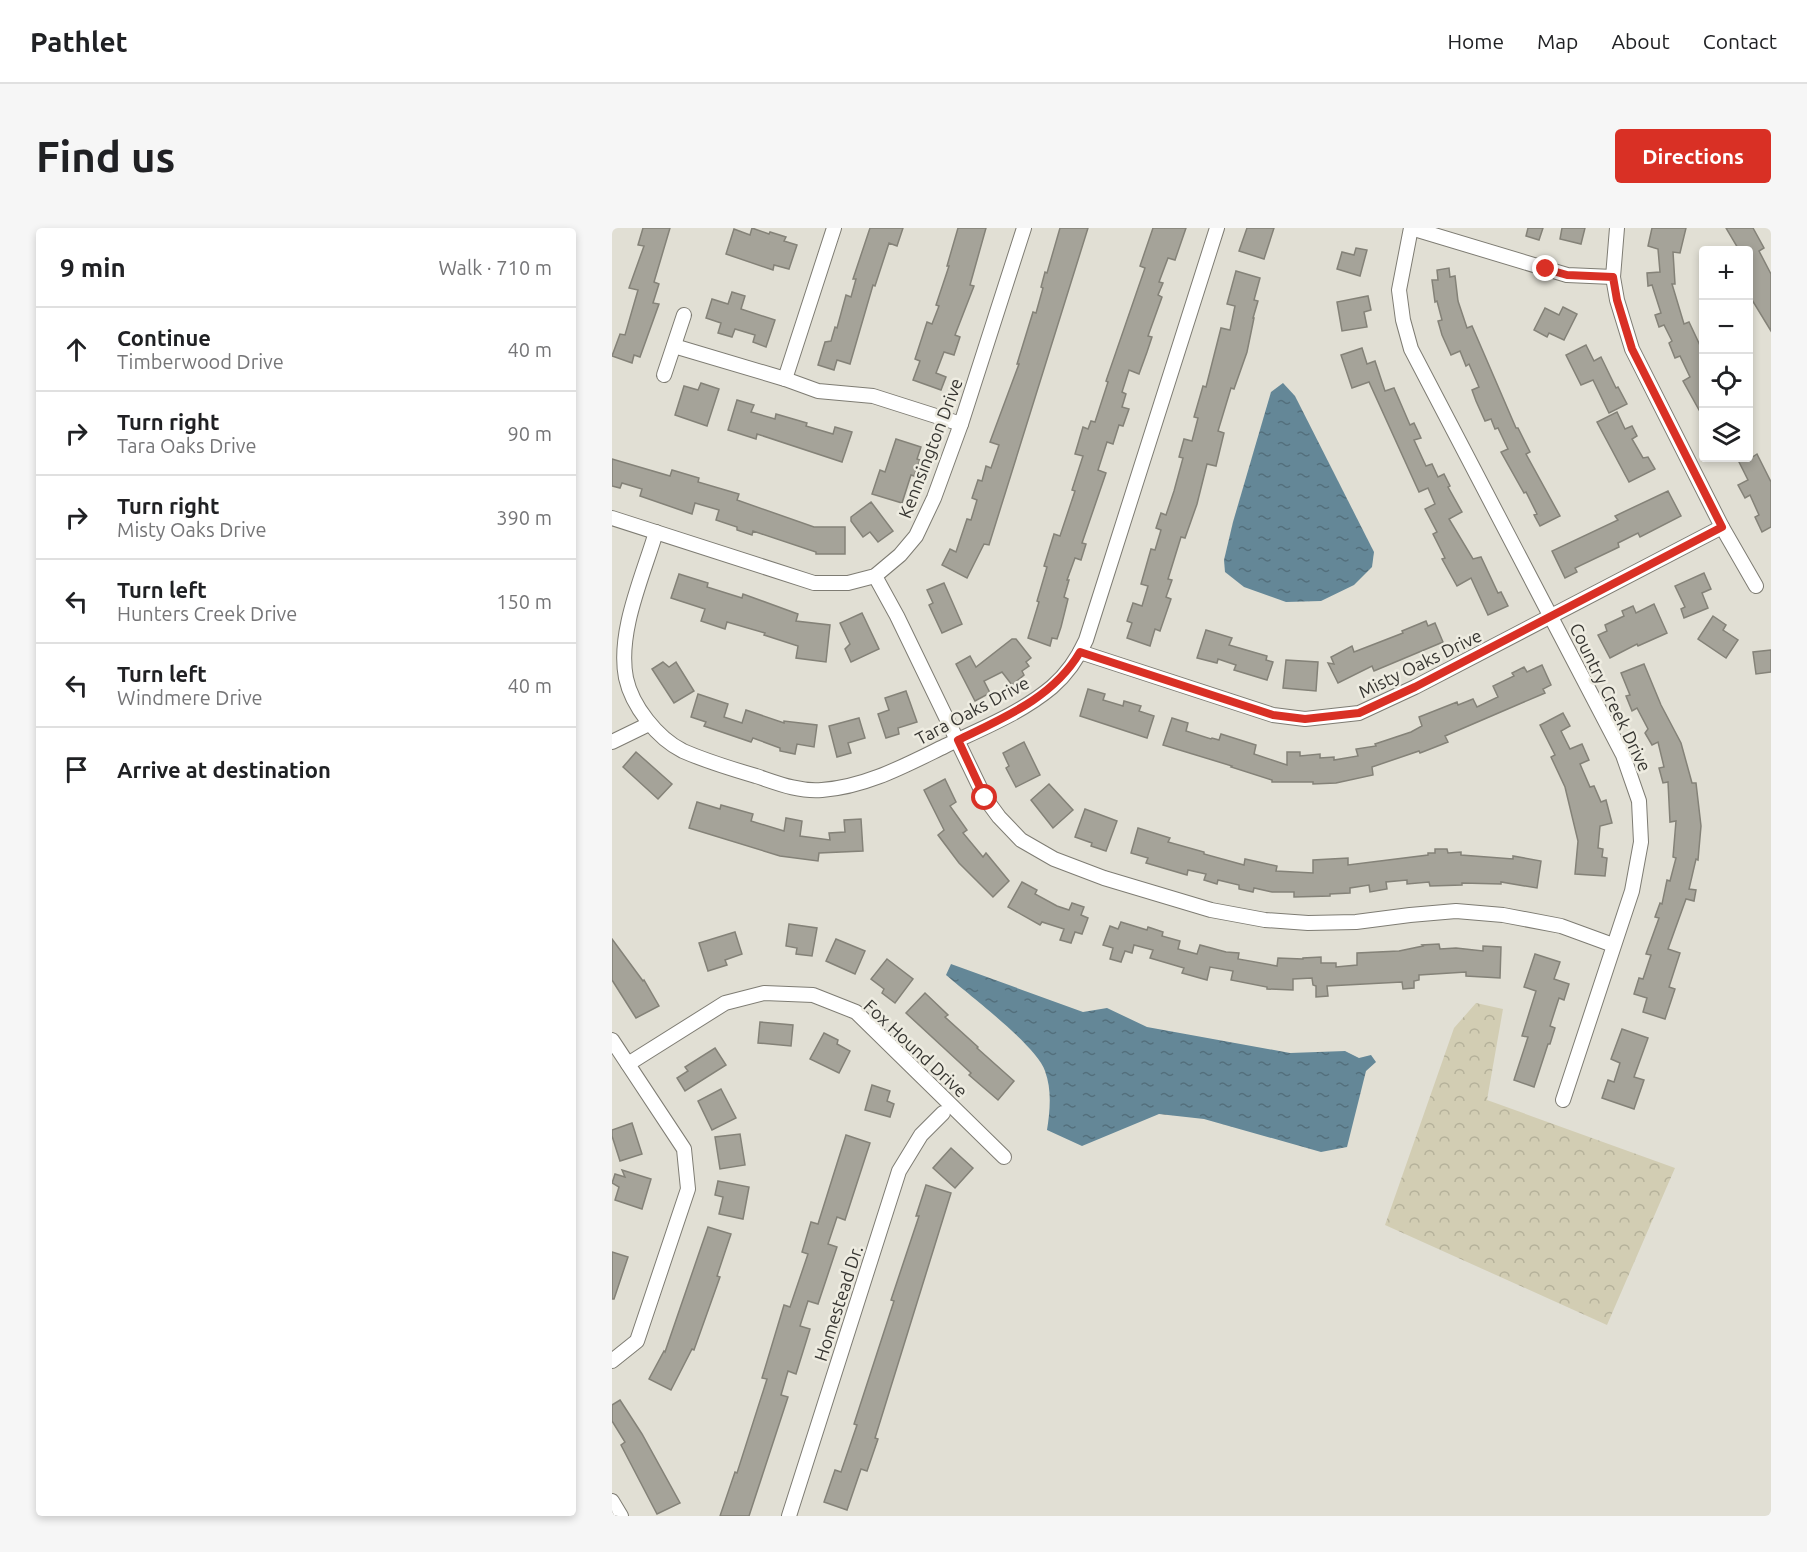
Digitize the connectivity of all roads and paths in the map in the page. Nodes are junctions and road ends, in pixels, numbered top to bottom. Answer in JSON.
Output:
{"nodes":[{"id":1,"x":834,"y":228,"type":"edge"},
{"id":2,"x":1024,"y":228,"type":"edge"},
{"id":3,"x":1217,"y":228,"type":"edge"},
{"id":4,"x":1411,"y":228,"type":"edge"},
{"id":5,"x":1617,"y":228,"type":"edge"},
{"id":6,"x":1613,"y":277,"type":"junction"},
{"id":7,"x":684,"y":315,"type":"dead end"},
{"id":8,"x":674,"y":346,"type":"junction"},
{"id":9,"x":664,"y":375,"type":"dead end"},
{"id":10,"x":785,"y":379,"type":"junction"},
{"id":11,"x":961,"y":424,"type":"junction"},
{"id":12,"x":612,"y":518,"type":"edge"},
{"id":13,"x":1722,"y":527,"type":"junction"},
{"id":14,"x":656,"y":532,"type":"junction"},
{"id":15,"x":875,"y":576,"type":"junction"},
{"id":16,"x":1756,"y":586,"type":"dead end"},
{"id":17,"x":1551,"y":617,"type":"junction"},
{"id":18,"x":1080,"y":652,"type":"junction"},
{"id":19,"x":649,"y":724,"type":"junction"},
{"id":20,"x":958,"y":740,"type":"junction"},
{"id":21,"x":612,"y":742,"type":"edge"},
{"id":22,"x":1613,"y":945,"type":"junction"},
{"id":23,"x":612,"y":1040,"type":"edge"},
{"id":24,"x":628,"y":1064,"type":"junction"},
{"id":25,"x":1563,"y":1100,"type":"dead end"},
{"id":26,"x":942,"y":1113,"type":"dead end"},
{"id":27,"x":1004,"y":1157,"type":"dead end"},
{"id":28,"x":612,"y":1361,"type":"edge"},
{"id":29,"x":612,"y":1502,"type":"edge"},
{"id":30,"x":621,"y":1516,"type":"edge"},
{"id":31,"x":789,"y":1516,"type":"edge"}],
"edges":[{"from":1,"to":10,"type":"street"},
{"from":2,"to":11,"type":"street","name":"Kennsington Drive"},
{"from":3,"to":18,"type":"street","name":"Tara Oaks Drive"},
{"from":4,"to":6,"type":"street"},
{"from":4,"to":17,"type":"street","name":"Country Creek Drive"},
{"from":5,"to":6,"type":"street"},
{"from":6,"to":13,"type":"street"},
{"from":7,"to":8,"type":"street"},
{"from":8,"to":9,"type":"street"},
{"from":8,"to":10,"type":"street"},
{"from":10,"to":11,"type":"street"},
{"from":11,"to":15,"type":"street","name":"Kennsington Drive"},
{"from":12,"to":14,"type":"street","name":"Kennsington Drive"},
{"from":13,"to":16,"type":"street"},
{"from":13,"to":17,"type":"street","name":"Misty Oaks Drive"},
{"from":14,"to":15,"type":"street","name":"Kennsington Drive"},
{"from":14,"to":19,"type":"street","name":"Tara Oaks Drive"},
{"from":15,"to":20,"type":"street"},
{"from":17,"to":18,"type":"street","name":"Misty Oaks Drive"},
{"from":17,"to":22,"type":"street","name":"Country Creek Drive"},
{"from":18,"to":20,"type":"street","name":"Tara Oaks Drive"},
{"from":19,"to":20,"type":"street","name":"Tara Oaks Drive"},
{"from":19,"to":21,"type":"street"},
{"from":20,"to":22,"type":"street"},
{"from":22,"to":25,"type":"street","name":"Country Creek Drive"},
{"from":23,"to":24,"type":"street"},
{"from":24,"to":27,"type":"street","name":"Fox Hound Drive"},
{"from":24,"to":28,"type":"street"},
{"from":26,"to":31,"type":"street","name":"Homestead Dr."},
{"from":29,"to":30,"type":"street"}]}
